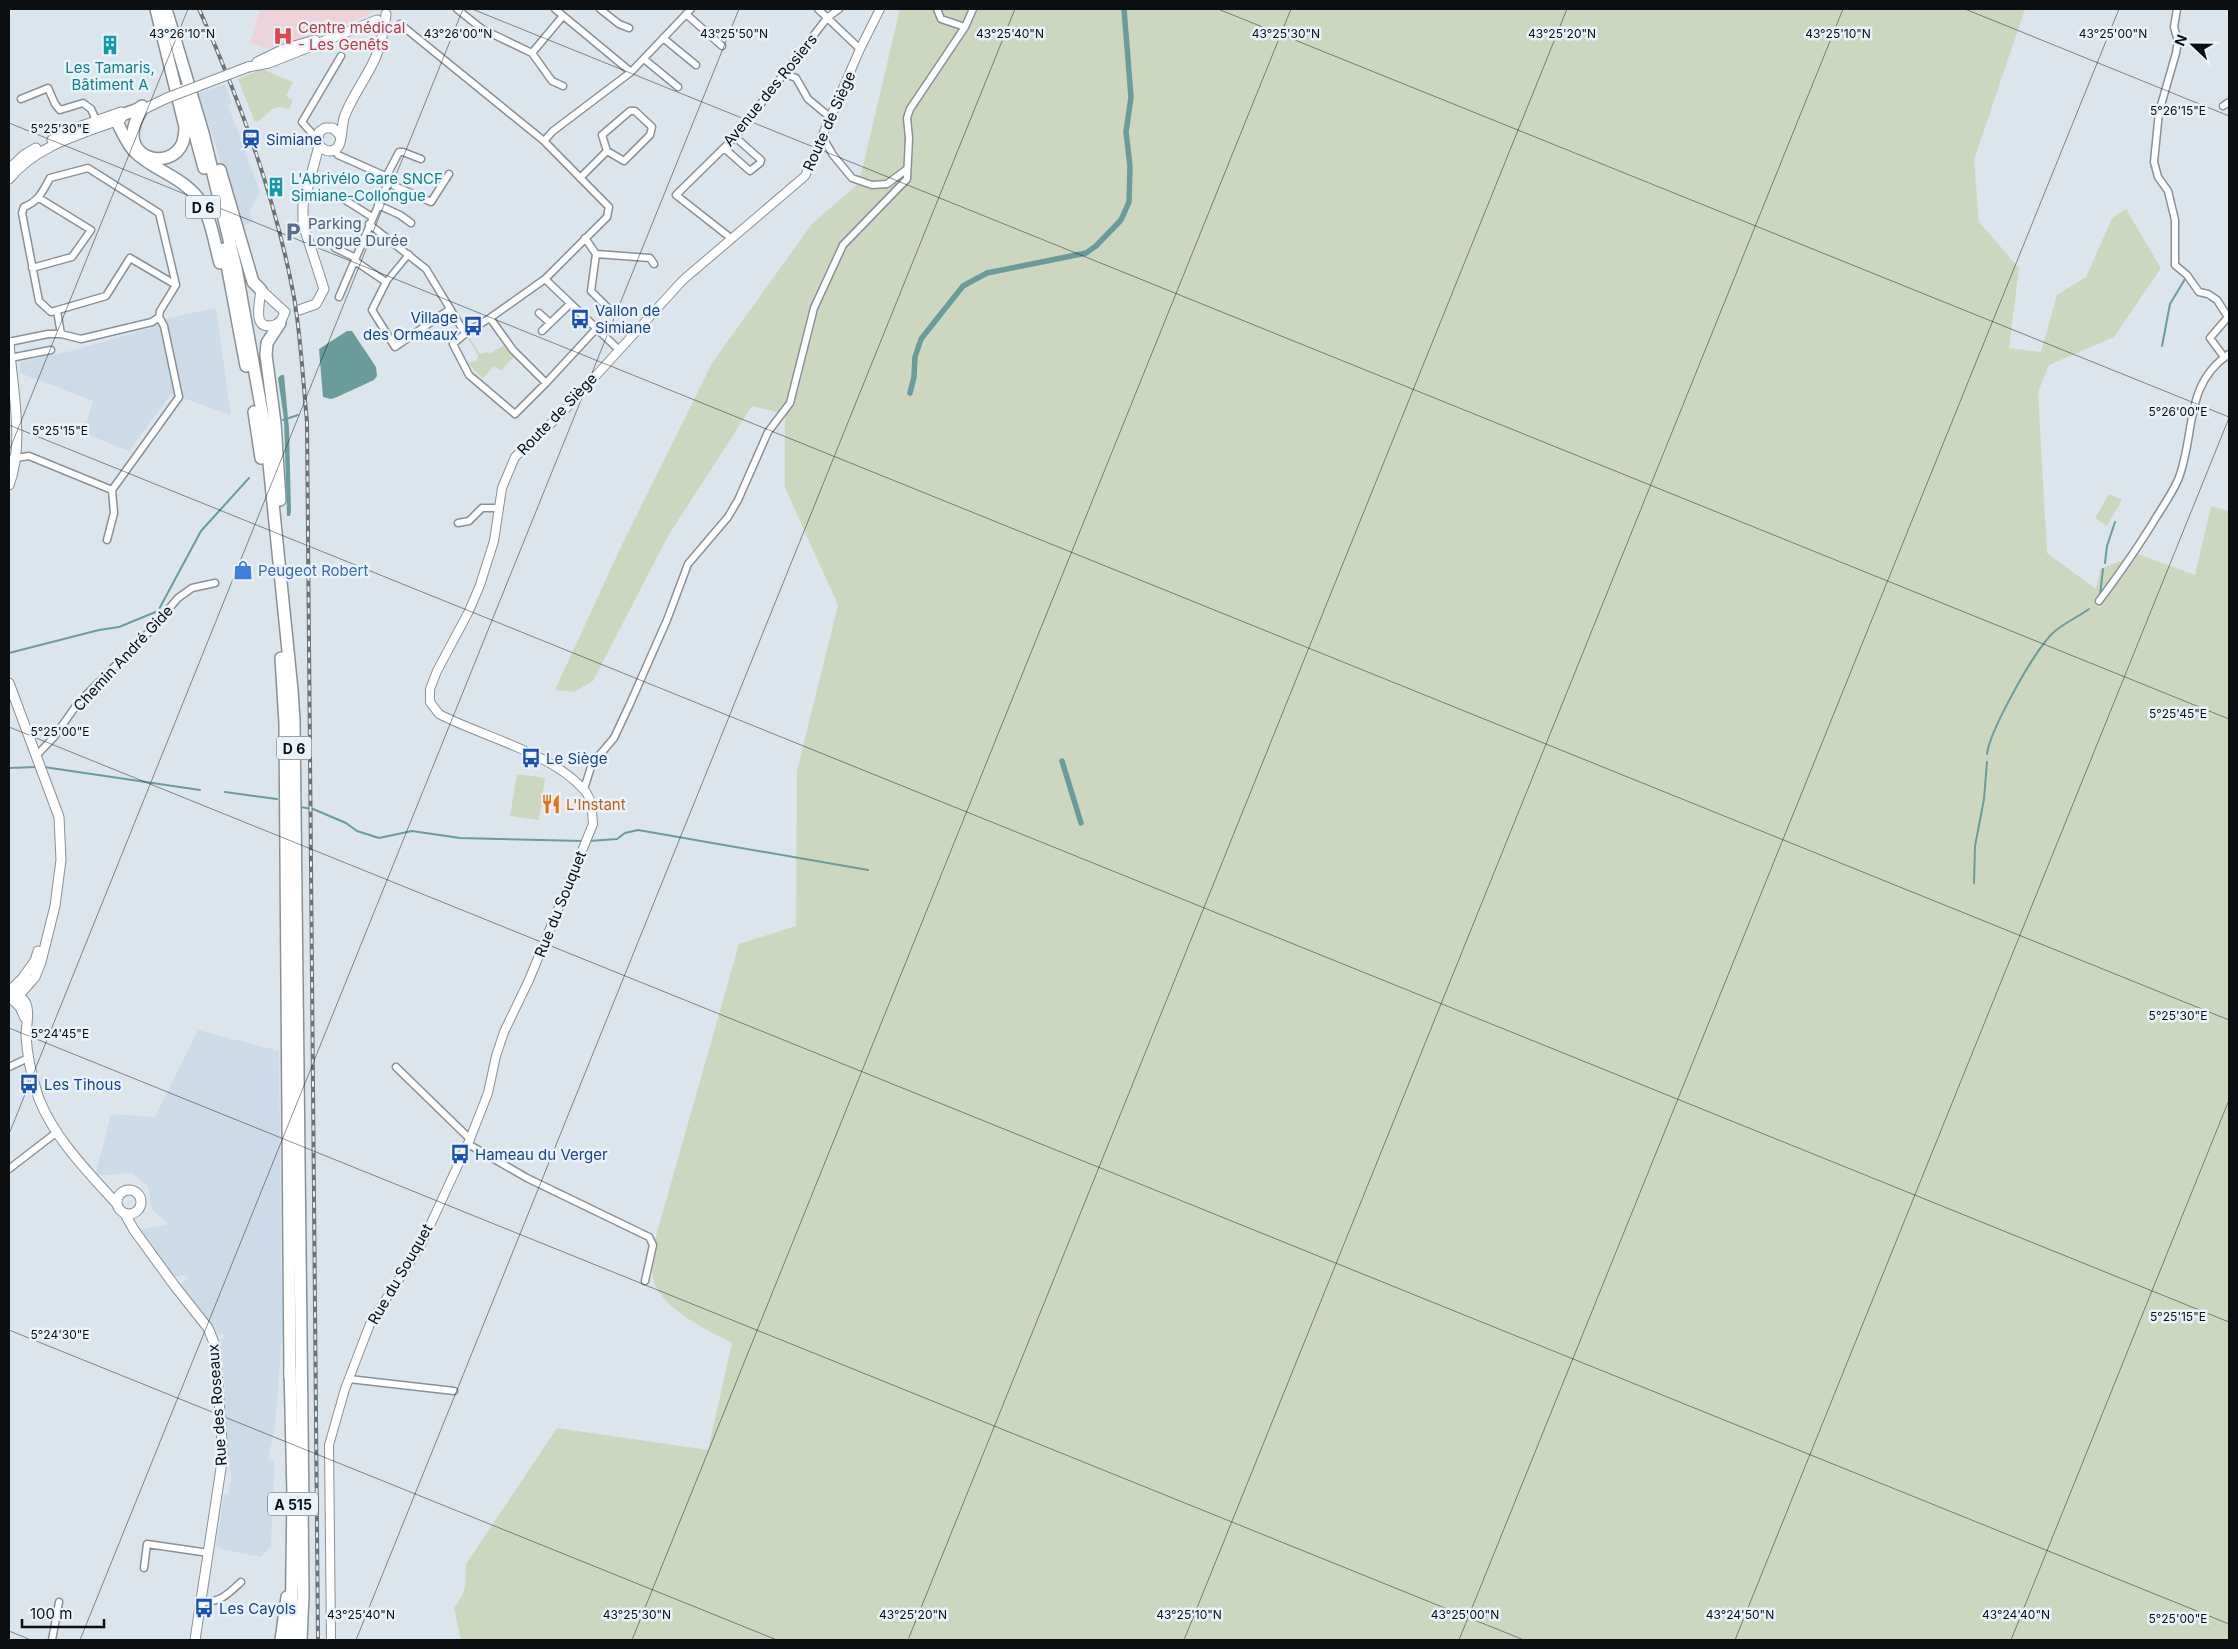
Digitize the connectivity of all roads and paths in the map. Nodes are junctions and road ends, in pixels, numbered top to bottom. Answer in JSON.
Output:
{"nodes":[{"id":1,"x":156,"y":9,"type":"edge"},
{"id":2,"x":160,"y":9,"type":"edge"},
{"id":3,"x":166,"y":9,"type":"edge"},
{"id":4,"x":457,"y":9,"type":"edge"},
{"id":5,"x":554,"y":9,"type":"edge"},
{"id":6,"x":600,"y":9,"type":"edge"},
{"id":7,"x":818,"y":9,"type":"edge"},
{"id":8,"x":839,"y":9,"type":"edge"},
{"id":9,"x":880,"y":9,"type":"edge"},
{"id":10,"x":937,"y":9,"type":"edge"},
{"id":11,"x":973,"y":9,"type":"edge"},
{"id":12,"x":2177,"y":9,"type":"edge"},
{"id":13,"x":688,"y":12,"type":"edge"},
{"id":14,"x":381,"y":16,"type":"edge"},
{"id":15,"x":562,"y":17,"type":"junction"},
{"id":16,"x":827,"y":18,"type":"junction"},
{"id":17,"x":400,"y":24,"type":"dead end"},
{"id":18,"x":964,"y":27,"type":"junction"},
{"id":19,"x":629,"y":28,"type":"dead end"},
{"id":20,"x":337,"y":34,"type":"junction"},
{"id":21,"x":663,"y":38,"type":"junction"},
{"id":22,"x":175,"y":39,"type":"junction"},
{"id":23,"x":722,"y":46,"type":"dead end"},
{"id":24,"x":307,"y":48,"type":"junction"},
{"id":25,"x":860,"y":49,"type":"junction"},
{"id":26,"x":285,"y":51,"type":"junction"},
{"id":27,"x":532,"y":54,"type":"junction"},
{"id":28,"x":341,"y":56,"type":"dead end"},
{"id":29,"x":644,"y":59,"type":"junction"},
{"id":30,"x":269,"y":63,"type":"junction"},
{"id":31,"x":696,"y":65,"type":"dead end"},
{"id":32,"x":248,"y":67,"type":"junction"},
{"id":33,"x":631,"y":72,"type":"junction"},
{"id":34,"x":785,"y":74,"type":"junction"},
{"id":35,"x":563,"y":86,"type":"dead end"},
{"id":36,"x":678,"y":87,"type":"dead end"},
{"id":37,"x":21,"y":100,"type":"dead end"},
{"id":38,"x":141,"y":108,"type":"junction"},
{"id":39,"x":344,"y":116,"type":"junction"},
{"id":40,"x":830,"y":118,"type":"junction"},
{"id":41,"x":116,"y":120,"type":"junction"},
{"id":42,"x":302,"y":122,"type":"junction"},
{"id":43,"x":100,"y":123,"type":"junction"},
{"id":44,"x":326,"y":128,"type":"junction"},
{"id":45,"x":822,"y":136,"type":"junction"},
{"id":46,"x":735,"y":137,"type":"junction"},
{"id":47,"x":544,"y":141,"type":"junction"},
{"id":48,"x":318,"y":143,"type":"junction"},
{"id":49,"x":336,"y":145,"type":"junction"},
{"id":50,"x":724,"y":148,"type":"junction"},
{"id":51,"x":607,"y":151,"type":"junction"},
{"id":52,"x":421,"y":159,"type":"dead end"},
{"id":53,"x":9,"y":169,"type":"edge"},
{"id":54,"x":907,"y":169,"type":"junction"},
{"id":55,"x":313,"y":172,"type":"junction"},
{"id":56,"x":449,"y":174,"type":"dead end"},
{"id":57,"x":580,"y":178,"type":"junction"},
{"id":58,"x":9,"y":179,"type":"edge"},
{"id":59,"x":387,"y":180,"type":"junction"},
{"id":60,"x":39,"y":198,"type":"junction"},
{"id":61,"x":342,"y":198,"type":"dead end"},
{"id":62,"x":378,"y":205,"type":"junction"},
{"id":63,"x":372,"y":217,"type":"junction"},
{"id":64,"x":411,"y":223,"type":"dead end"},
{"id":65,"x":369,"y":224,"type":"junction"},
{"id":66,"x":585,"y":238,"type":"junction"},
{"id":67,"x":732,"y":239,"type":"junction"},
{"id":68,"x":335,"y":248,"type":"dead end"},
{"id":69,"x":409,"y":254,"type":"junction"},
{"id":70,"x":596,"y":254,"type":"junction"},
{"id":71,"x":355,"y":260,"type":"junction"},
{"id":72,"x":654,"y":264,"type":"dead end"},
{"id":73,"x":32,"y":268,"type":"junction"},
{"id":74,"x":545,"y":278,"type":"junction"},
{"id":75,"x":386,"y":282,"type":"junction"},
{"id":76,"x":176,"y":285,"type":"junction"},
{"id":77,"x":261,"y":290,"type":"junction"},
{"id":78,"x":339,"y":297,"type":"dead end"},
{"id":79,"x":570,"y":304,"type":"junction"},
{"id":80,"x":450,"y":309,"type":"junction"},
{"id":81,"x":57,"y":311,"type":"junction"},
{"id":82,"x":292,"y":311,"type":"junction"},
{"id":83,"x":612,"y":312,"type":"dead end"},
{"id":84,"x":539,"y":313,"type":"dead end"},
{"id":85,"x":159,"y":317,"type":"junction"},
{"id":86,"x":490,"y":318,"type":"junction"},
{"id":87,"x":280,"y":323,"type":"junction"},
{"id":88,"x":550,"y":323,"type":"junction"},
{"id":89,"x":238,"y":328,"type":"junction"},
{"id":90,"x":596,"y":329,"type":"junction"},
{"id":91,"x":542,"y":331,"type":"dead end"},
{"id":92,"x":467,"y":332,"type":"junction"},
{"id":93,"x":61,"y":334,"type":"junction"},
{"id":94,"x":9,"y":342,"type":"edge"},
{"id":95,"x":618,"y":349,"type":"junction"},
{"id":96,"x":51,"y":350,"type":"dead end"},
{"id":97,"x":2227,"y":355,"type":"edge"},
{"id":98,"x":10,"y":358,"type":"junction"},
{"id":99,"x":546,"y":384,"type":"junction"},
{"id":100,"x":15,"y":459,"type":"edge"},
{"id":101,"x":9,"y":485,"type":"edge"},
{"id":102,"x":112,"y":490,"type":"junction"},
{"id":103,"x":499,"y":508,"type":"junction"},
{"id":104,"x":458,"y":524,"type":"dead end"},
{"id":105,"x":107,"y":540,"type":"dead end"},
{"id":106,"x":215,"y":583,"type":"dead end"},
{"id":107,"x":2099,"y":601,"type":"dead end"},
{"id":108,"x":288,"y":647,"type":"junction"},
{"id":109,"x":9,"y":683,"type":"edge"},
{"id":110,"x":40,"y":760,"type":"junction"},
{"id":111,"x":584,"y":789,"type":"junction"},
{"id":112,"x":55,"y":906,"type":"junction"},
{"id":113,"x":12,"y":996,"type":"edge"},
{"id":114,"x":28,"y":1058,"type":"junction"},
{"id":115,"x":9,"y":1066,"type":"edge"},
{"id":116,"x":396,"y":1067,"type":"dead end"},
{"id":117,"x":57,"y":1132,"type":"junction"},
{"id":118,"x":469,"y":1141,"type":"junction"},
{"id":119,"x":9,"y":1170,"type":"edge"},
{"id":120,"x":114,"y":1198,"type":"junction"},
{"id":121,"x":129,"y":1214,"type":"junction"},
{"id":122,"x":645,"y":1281,"type":"dead end"},
{"id":123,"x":290,"y":1368,"type":"junction"},
{"id":124,"x":349,"y":1379,"type":"junction"},
{"id":125,"x":454,"y":1391,"type":"dead end"},
{"id":126,"x":302,"y":1501,"type":"junction"},
{"id":127,"x":209,"y":1553,"type":"junction"},
{"id":128,"x":144,"y":1568,"type":"dead end"},
{"id":129,"x":241,"y":1582,"type":"dead end"},
{"id":130,"x":59,"y":1602,"type":"dead end"},
{"id":131,"x":201,"y":1602,"type":"junction"},
{"id":132,"x":52,"y":1640,"type":"edge"},
{"id":133,"x":195,"y":1640,"type":"edge"},
{"id":134,"x":281,"y":1640,"type":"edge"},
{"id":135,"x":291,"y":1640,"type":"edge"},
{"id":136,"x":301,"y":1640,"type":"edge"},
{"id":137,"x":305,"y":1640,"type":"edge"},
{"id":138,"x":331,"y":1640,"type":"edge"}],
"edges":[{"from":1,"to":38,"type":"highway"},
{"from":2,"to":89,"type":"highway","number":"D 6"},
{"from":3,"to":22,"type":"highway","number":"D 6"},
{"from":4,"to":27,"type":"street"},
{"from":5,"to":15,"type":"street"},
{"from":6,"to":19,"type":"street"},
{"from":7,"to":16,"type":"street"},
{"from":8,"to":16,"type":"street","name":"Avenue des Rosiers"},
{"from":9,"to":25,"type":"street","name":"Route de Siège"},
{"from":10,"to":18,"type":"street"},
{"from":11,"to":18,"type":"street"},
{"from":12,"to":97,"type":"street"},
{"from":13,"to":21,"type":"street"},
{"from":13,"to":23,"type":"street"},
{"from":14,"to":20,"type":"main road"},
{"from":14,"to":39,"type":"main road"},
{"from":15,"to":27,"type":"street"},
{"from":15,"to":33,"type":"street"},
{"from":16,"to":25,"type":"street"},
{"from":16,"to":34,"type":"street","name":"Avenue des Rosiers"},
{"from":17,"to":47,"type":"street"},
{"from":18,"to":54,"type":"street"},
{"from":20,"to":24,"type":"main road"},
{"from":20,"to":26,"type":"main road"},
{"from":21,"to":29,"type":"street"},
{"from":21,"to":31,"type":"street"},
{"from":22,"to":77,"type":"highway"},
{"from":22,"to":108,"type":"highway","number":"D 6"},
{"from":24,"to":26,"type":"main road"},
{"from":24,"to":30,"type":"main road"},
{"from":25,"to":40,"type":"street","name":"Route de Siège"},
{"from":26,"to":30,"type":"street"},
{"from":26,"to":32,"type":"main road"},
{"from":27,"to":35,"type":"street"},
{"from":28,"to":42,"type":"street"},
{"from":29,"to":33,"type":"street"},
{"from":29,"to":36,"type":"street"},
{"from":30,"to":32,"type":"main road"},
{"from":32,"to":38,"type":"main road","bridge":true},
{"from":33,"to":47,"type":"street"},
{"from":34,"to":40,"type":"street"},
{"from":34,"to":46,"type":"street","name":"Avenue des Rosiers"},
{"from":37,"to":43,"type":"street"},
{"from":38,"to":41,"type":"highway"},
{"from":38,"to":43,"type":"main road"},
{"from":39,"to":44,"type":"main road"},
{"from":39,"to":49,"type":"main road"},
{"from":40,"to":45,"type":"street","name":"Route de Siège"},
{"from":41,"to":43,"type":"main road"},
{"from":41,"to":89,"type":"highway","number":"D 6"},
{"from":42,"to":44,"type":"street"},
{"from":42,"to":48,"type":"street"},
{"from":43,"to":53,"type":"main road"},
{"from":43,"to":58,"type":"main road"},
{"from":44,"to":48,"type":"main road"},
{"from":44,"to":49,"type":"main road"},
{"from":45,"to":54,"type":"street"},
{"from":45,"to":67,"type":"street","name":"Route de Siège"},
{"from":46,"to":50,"type":"street","name":"Avenue des Rosiers"},
{"from":46,"to":50,"type":"street"},
{"from":47,"to":57,"type":"street"},
{"from":48,"to":49,"type":"main road"},
{"from":48,"to":55,"type":"main road"},
{"from":49,"to":55,"type":"main road"},
{"from":49,"to":59,"type":"street"},
{"from":50,"to":67,"type":"street","name":"Avenue des Rosiers"},
{"from":51,"to":51,"type":"street"},
{"from":51,"to":57,"type":"street"},
{"from":52,"to":59,"type":"street"},
{"from":54,"to":111,"type":"street"},
{"from":55,"to":82,"type":"main road"},
{"from":56,"to":59,"type":"street"},
{"from":57,"to":66,"type":"street"},
{"from":59,"to":62,"type":"street"},
{"from":60,"to":73,"type":"street"},
{"from":60,"to":73,"type":"street"},
{"from":60,"to":76,"type":"street"},
{"from":61,"to":63,"type":"street"},
{"from":62,"to":63,"type":"street"},
{"from":62,"to":64,"type":"street"},
{"from":63,"to":65,"type":"street"},
{"from":65,"to":69,"type":"street"},
{"from":65,"to":71,"type":"street"},
{"from":66,"to":70,"type":"street"},
{"from":66,"to":74,"type":"street"},
{"from":67,"to":95,"type":"street","name":"Route de Siège"},
{"from":68,"to":71,"type":"street"},
{"from":69,"to":75,"type":"street"},
{"from":69,"to":80,"type":"street"},
{"from":70,"to":72,"type":"street"},
{"from":70,"to":83,"type":"street"},
{"from":71,"to":75,"type":"street"},
{"from":71,"to":78,"type":"street"},
{"from":73,"to":81,"type":"street"},
{"from":74,"to":79,"type":"street"},
{"from":74,"to":86,"type":"street"},
{"from":75,"to":80,"type":"street"},
{"from":76,"to":81,"type":"street"},
{"from":76,"to":85,"type":"street"},
{"from":77,"to":82,"type":"main road"},
{"from":77,"to":87,"type":"main road"},
{"from":79,"to":88,"type":"street"},
{"from":79,"to":90,"type":"street"},
{"from":80,"to":92,"type":"street"},
{"from":81,"to":93,"type":"street"},
{"from":82,"to":87,"type":"main road"},
{"from":84,"to":88,"type":"street"},
{"from":85,"to":93,"type":"street"},
{"from":85,"to":102,"type":"street"},
{"from":86,"to":92,"type":"street"},
{"from":86,"to":99,"type":"street"},
{"from":87,"to":108,"type":"highway"},
{"from":88,"to":91,"type":"street"},
{"from":89,"to":123,"type":"highway","number":"D 6"},
{"from":90,"to":95,"type":"street"},
{"from":90,"to":99,"type":"street"},
{"from":92,"to":99,"type":"street"},
{"from":93,"to":94,"type":"street"},
{"from":94,"to":98,"type":"main road"},
{"from":95,"to":103,"type":"street","name":"Route de Siège"},
{"from":96,"to":98,"type":"street"},
{"from":97,"to":107,"type":"street"},
{"from":98,"to":100,"type":"main road"},
{"from":100,"to":101,"type":"main road"},
{"from":100,"to":102,"type":"street"},
{"from":102,"to":105,"type":"street"},
{"from":103,"to":104,"type":"street"},
{"from":103,"to":111,"type":"street","name":"Route de Siège"},
{"from":106,"to":110,"type":"street","name":"Chemin André Gide"},
{"from":108,"to":126,"type":"highway","number":"D 6"},
{"from":109,"to":110,"type":"main road"},
{"from":110,"to":112,"type":"main road"},
{"from":111,"to":118,"type":"street","name":"Rue du Souquet"},
{"from":112,"to":113,"type":"main road"},
{"from":112,"to":113,"type":"main road"},
{"from":113,"to":114,"type":"main road","name":"Rue des Roseaux"},
{"from":114,"to":115,"type":"street"},
{"from":114,"to":117,"type":"main road","name":"Rue des Roseaux"},
{"from":116,"to":118,"type":"street"},
{"from":117,"to":119,"type":"street"},
{"from":117,"to":120,"type":"main road","name":"Rue des Roseaux"},
{"from":118,"to":122,"type":"street"},
{"from":118,"to":124,"type":"street","name":"Rue du Souquet"},
{"from":120,"to":121,"type":"main road","name":"Rue des Roseaux"},
{"from":120,"to":121,"type":"main road"},
{"from":121,"to":127,"type":"main road","name":"Rue des Roseaux"},
{"from":123,"to":134,"type":"highway"},
{"from":123,"to":135,"type":"highway","number":"A 515"},
{"from":124,"to":125,"type":"street"},
{"from":124,"to":138,"type":"street","name":"Rue du Souquet"},
{"from":126,"to":136,"type":"highway","number":"A 515"},
{"from":126,"to":137,"type":"highway"},
{"from":127,"to":128,"type":"street"},
{"from":127,"to":131,"type":"main road","name":"Rue des Roseaux"},
{"from":129,"to":131,"type":"street"},
{"from":130,"to":132,"type":"street"},
{"from":131,"to":133,"type":"main road","name":"Rue des Roseaux"}]}
